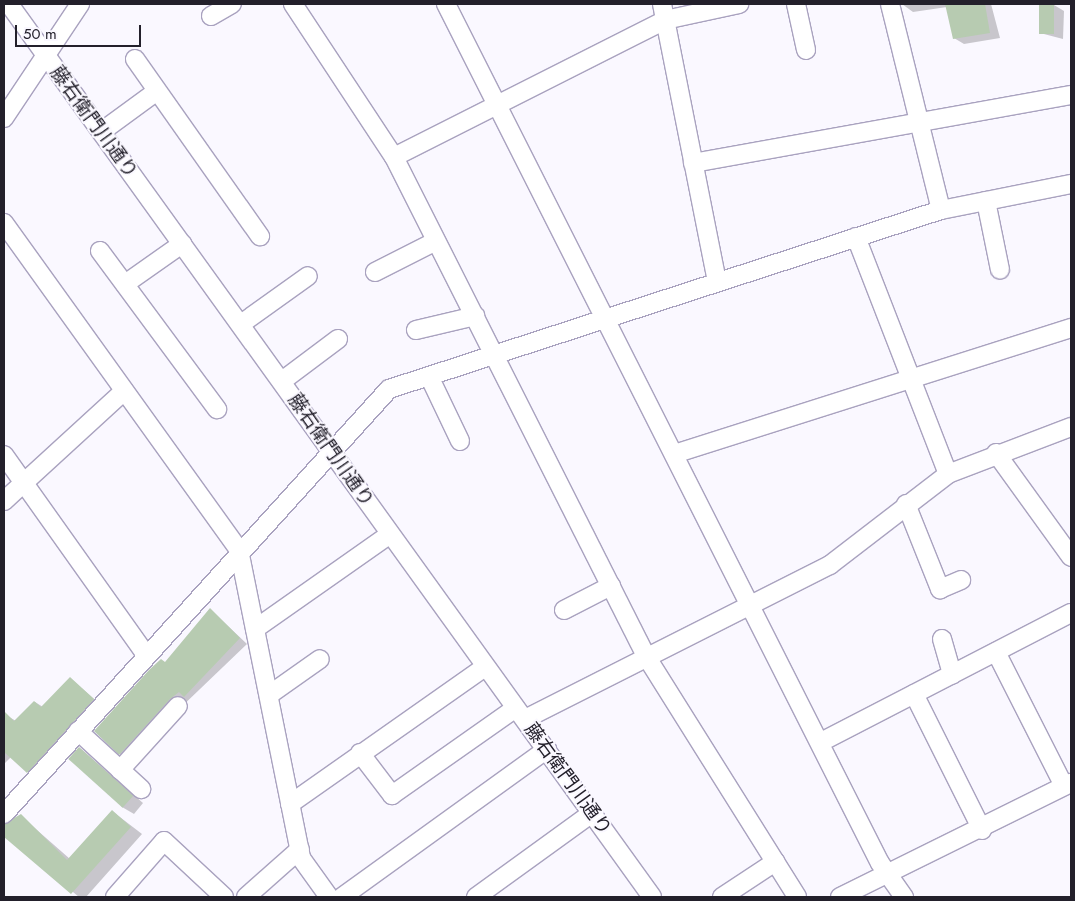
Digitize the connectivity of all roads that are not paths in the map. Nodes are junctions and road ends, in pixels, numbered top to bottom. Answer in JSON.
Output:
{"nodes":[{"id":1,"x":9,"y":4,"type":"edge"},
{"id":2,"x":80,"y":4,"type":"edge"},
{"id":3,"x":232,"y":4,"type":"edge"},
{"id":4,"x":293,"y":4,"type":"edge"},
{"id":5,"x":446,"y":4,"type":"edge"},
{"id":6,"x":739,"y":4,"type":"edge"},
{"id":7,"x":796,"y":4,"type":"edge"},
{"id":8,"x":890,"y":4,"type":"edge"},
{"id":9,"x":663,"y":12,"type":"edge"},
{"id":10,"x":211,"y":16,"type":"dead end"},
{"id":11,"x":806,"y":50,"type":"dead end"},
{"id":12,"x":45,"y":54,"type":"junction"},
{"id":13,"x":135,"y":60,"type":"dead end"},
{"id":14,"x":157,"y":91,"type":"junction"},
{"id":15,"x":1071,"y":94,"type":"edge"},
{"id":16,"x":500,"y":107,"type":"junction"},
{"id":17,"x":4,"y":118,"type":"edge"},
{"id":18,"x":919,"y":121,"type":"junction"},
{"id":19,"x":101,"y":132,"type":"junction"},
{"id":20,"x":394,"y":157,"type":"junction"},
{"id":21,"x":693,"y":164,"type":"junction"},
{"id":22,"x":1071,"y":184,"type":"edge"},
{"id":23,"x":986,"y":201,"type":"junction"},
{"id":24,"x":941,"y":210,"type":"junction"},
{"id":25,"x":4,"y":223,"type":"edge"},
{"id":26,"x":260,"y":236,"type":"dead end"},
{"id":27,"x":856,"y":237,"type":"junction"},
{"id":28,"x":436,"y":241,"type":"junction"},
{"id":29,"x":182,"y":244,"type":"junction"},
{"id":30,"x":100,"y":251,"type":"dead end"},
{"id":31,"x":1000,"y":270,"type":"dead end"},
{"id":32,"x":375,"y":272,"type":"dead end"},
{"id":33,"x":308,"y":276,"type":"dead end"},
{"id":34,"x":717,"y":282,"type":"junction"},
{"id":35,"x":125,"y":284,"type":"junction"},
{"id":36,"x":475,"y":316,"type":"junction"},
{"id":37,"x":605,"y":318,"type":"junction"},
{"id":38,"x":240,"y":324,"type":"junction"},
{"id":39,"x":1071,"y":328,"type":"edge"},
{"id":40,"x":416,"y":330,"type":"dead end"},
{"id":41,"x":338,"y":339,"type":"dead end"},
{"id":42,"x":494,"y":355,"type":"junction"},
{"id":43,"x":429,"y":376,"type":"junction"},
{"id":44,"x":910,"y":377,"type":"junction"},
{"id":45,"x":282,"y":381,"type":"junction"},
{"id":46,"x":124,"y":391,"type":"junction"},
{"id":47,"x":217,"y":409,"type":"dead end"},
{"id":48,"x":1071,"y":427,"type":"edge"},
{"id":49,"x":460,"y":441,"type":"dead end"},
{"id":50,"x":332,"y":450,"type":"junction"},
{"id":51,"x":996,"y":453,"type":"junction"},
{"id":52,"x":674,"y":454,"type":"junction"},
{"id":53,"x":4,"y":455,"type":"edge"},
{"id":54,"x":948,"y":474,"type":"junction"},
{"id":55,"x":23,"y":483,"type":"junction"},
{"id":56,"x":4,"y":501,"type":"edge"},
{"id":57,"x":906,"y":504,"type":"junction"},
{"id":58,"x":390,"y":534,"type":"junction"},
{"id":59,"x":1068,"y":545,"type":"edge"},
{"id":60,"x":239,"y":550,"type":"junction"},
{"id":61,"x":962,"y":580,"type":"dead end"},
{"id":62,"x":611,"y":586,"type":"junction"},
{"id":63,"x":752,"y":604,"type":"junction"},
{"id":64,"x":564,"y":610,"type":"dead end"},
{"id":65,"x":1071,"y":613,"type":"edge"},
{"id":66,"x":255,"y":629,"type":"junction"},
{"id":67,"x":942,"y":639,"type":"dead end"},
{"id":68,"x":996,"y":652,"type":"junction"},
{"id":69,"x":146,"y":655,"type":"junction"},
{"id":70,"x":646,"y":656,"type":"junction"},
{"id":71,"x":320,"y":659,"type":"dead end"},
{"id":72,"x":485,"y":667,"type":"junction"},
{"id":73,"x":952,"y":675,"type":"junction"},
{"id":74,"x":914,"y":694,"type":"junction"},
{"id":75,"x":269,"y":695,"type":"junction"},
{"id":76,"x":178,"y":706,"type":"dead end"},
{"id":77,"x":520,"y":714,"type":"junction"},
{"id":78,"x":78,"y":731,"type":"junction"},
{"id":79,"x":821,"y":742,"type":"junction"},
{"id":80,"x":547,"y":749,"type":"junction"},
{"id":81,"x":360,"y":753,"type":"junction"},
{"id":82,"x":120,"y":770,"type":"junction"},
{"id":83,"x":1068,"y":785,"type":"edge"},
{"id":84,"x":141,"y":789,"type":"dead end"},
{"id":85,"x":290,"y":804,"type":"junction"},
{"id":86,"x":592,"y":813,"type":"junction"},
{"id":87,"x":4,"y":814,"type":"edge"},
{"id":88,"x":982,"y":830,"type":"junction"},
{"id":89,"x":300,"y":849,"type":"junction"},
{"id":90,"x":775,"y":862,"type":"junction"},
{"id":91,"x":887,"y":875,"type":"junction"},
{"id":92,"x":115,"y":897,"type":"edge"},
{"id":93,"x":224,"y":897,"type":"edge"},
{"id":94,"x":246,"y":897,"type":"edge"},
{"id":95,"x":329,"y":897,"type":"edge"},
{"id":96,"x":342,"y":897,"type":"edge"},
{"id":97,"x":476,"y":897,"type":"edge"},
{"id":98,"x":652,"y":897,"type":"edge"},
{"id":99,"x":722,"y":897,"type":"edge"},
{"id":100,"x":797,"y":897,"type":"edge"},
{"id":101,"x":840,"y":897,"type":"edge"},
{"id":102,"x":904,"y":897,"type":"edge"}],
"edges":[{"from":1,"to":12,"type":"street","name":"藤右衛門川通り"},
{"from":2,"to":12,"type":"street"},
{"from":3,"to":10,"type":"street"},
{"from":4,"to":20,"type":"street"},
{"from":5,"to":16,"type":"street"},
{"from":6,"to":9,"type":"street"},
{"from":7,"to":11,"type":"street"},
{"from":8,"to":18,"type":"street"},
{"from":9,"to":16,"type":"street"},
{"from":9,"to":21,"type":"street"},
{"from":12,"to":17,"type":"street"},
{"from":12,"to":19,"type":"street","name":"藤右衛門川通り"},
{"from":13,"to":14,"type":"street"},
{"from":14,"to":19,"type":"street"},
{"from":14,"to":26,"type":"street"},
{"from":15,"to":18,"type":"street"},
{"from":16,"to":20,"type":"street"},
{"from":16,"to":37,"type":"street"},
{"from":18,"to":21,"type":"street"},
{"from":18,"to":24,"type":"street"},
{"from":19,"to":29,"type":"street","name":"藤右衛門川通り"},
{"from":20,"to":28,"type":"street"},
{"from":21,"to":34,"type":"street"},
{"from":22,"to":23,"type":"street"},
{"from":23,"to":24,"type":"street"},
{"from":23,"to":31,"type":"street"},
{"from":24,"to":27,"type":"street"},
{"from":25,"to":46,"type":"street"},
{"from":27,"to":34,"type":"street"},
{"from":27,"to":44,"type":"street"},
{"from":28,"to":32,"type":"street"},
{"from":28,"to":36,"type":"street"},
{"from":29,"to":35,"type":"street"},
{"from":29,"to":38,"type":"street","name":"藤右衛門川通り"},
{"from":30,"to":35,"type":"street"},
{"from":33,"to":38,"type":"street"},
{"from":34,"to":37,"type":"street"},
{"from":35,"to":47,"type":"street"},
{"from":36,"to":40,"type":"street"},
{"from":36,"to":42,"type":"street"},
{"from":37,"to":42,"type":"street"},
{"from":37,"to":52,"type":"street"},
{"from":38,"to":45,"type":"street","name":"藤右衛門川通り"},
{"from":39,"to":44,"type":"street"},
{"from":41,"to":45,"type":"street"},
{"from":42,"to":43,"type":"street"},
{"from":42,"to":62,"type":"street"},
{"from":43,"to":49,"type":"street"},
{"from":43,"to":50,"type":"street"},
{"from":44,"to":52,"type":"street"},
{"from":44,"to":54,"type":"street"},
{"from":45,"to":50,"type":"street","name":"藤右衛門川通り"},
{"from":46,"to":55,"type":"street"},
{"from":46,"to":60,"type":"street"},
{"from":48,"to":51,"type":"street"},
{"from":50,"to":58,"type":"street","name":"藤右衛門川通り"},
{"from":50,"to":60,"type":"street"},
{"from":51,"to":54,"type":"street"},
{"from":51,"to":59,"type":"street"},
{"from":52,"to":63,"type":"street"},
{"from":53,"to":55,"type":"street"},
{"from":54,"to":57,"type":"street"},
{"from":55,"to":56,"type":"street"},
{"from":55,"to":69,"type":"street"},
{"from":57,"to":61,"type":"street"},
{"from":57,"to":63,"type":"street"},
{"from":58,"to":66,"type":"street"},
{"from":58,"to":72,"type":"street","name":"藤右衛門川通り"},
{"from":60,"to":66,"type":"street"},
{"from":60,"to":69,"type":"street"},
{"from":62,"to":64,"type":"street"},
{"from":62,"to":70,"type":"street"},
{"from":63,"to":70,"type":"street"},
{"from":63,"to":79,"type":"street"},
{"from":65,"to":68,"type":"street"},
{"from":66,"to":75,"type":"street"},
{"from":67,"to":73,"type":"street"},
{"from":68,"to":73,"type":"street"},
{"from":68,"to":83,"type":"street"},
{"from":69,"to":78,"type":"street"},
{"from":70,"to":77,"type":"street"},
{"from":70,"to":90,"type":"street"},
{"from":71,"to":75,"type":"street"},
{"from":72,"to":77,"type":"street","name":"藤右衛門川通り"},
{"from":72,"to":81,"type":"street"},
{"from":73,"to":74,"type":"street"},
{"from":74,"to":79,"type":"street"},
{"from":74,"to":88,"type":"street"},
{"from":75,"to":85,"type":"street"},
{"from":76,"to":82,"type":"street"},
{"from":77,"to":80,"type":"street","name":"藤右衛門川通り"},
{"from":77,"to":81,"type":"street"},
{"from":78,"to":82,"type":"street"},
{"from":78,"to":87,"type":"street"},
{"from":79,"to":91,"type":"street"},
{"from":80,"to":86,"type":"street","name":"藤右衛門川通り"},
{"from":80,"to":96,"type":"street"},
{"from":81,"to":85,"type":"street"},
{"from":82,"to":84,"type":"street"},
{"from":83,"to":88,"type":"street"},
{"from":85,"to":89,"type":"street"},
{"from":86,"to":97,"type":"street"},
{"from":86,"to":98,"type":"street","name":"藤右衛門川通り"},
{"from":88,"to":91,"type":"street"},
{"from":89,"to":94,"type":"street"},
{"from":89,"to":95,"type":"street"},
{"from":90,"to":99,"type":"street"},
{"from":90,"to":100,"type":"street"},
{"from":91,"to":101,"type":"street"},
{"from":91,"to":102,"type":"street"},
{"from":92,"to":93,"type":"street"}]}
